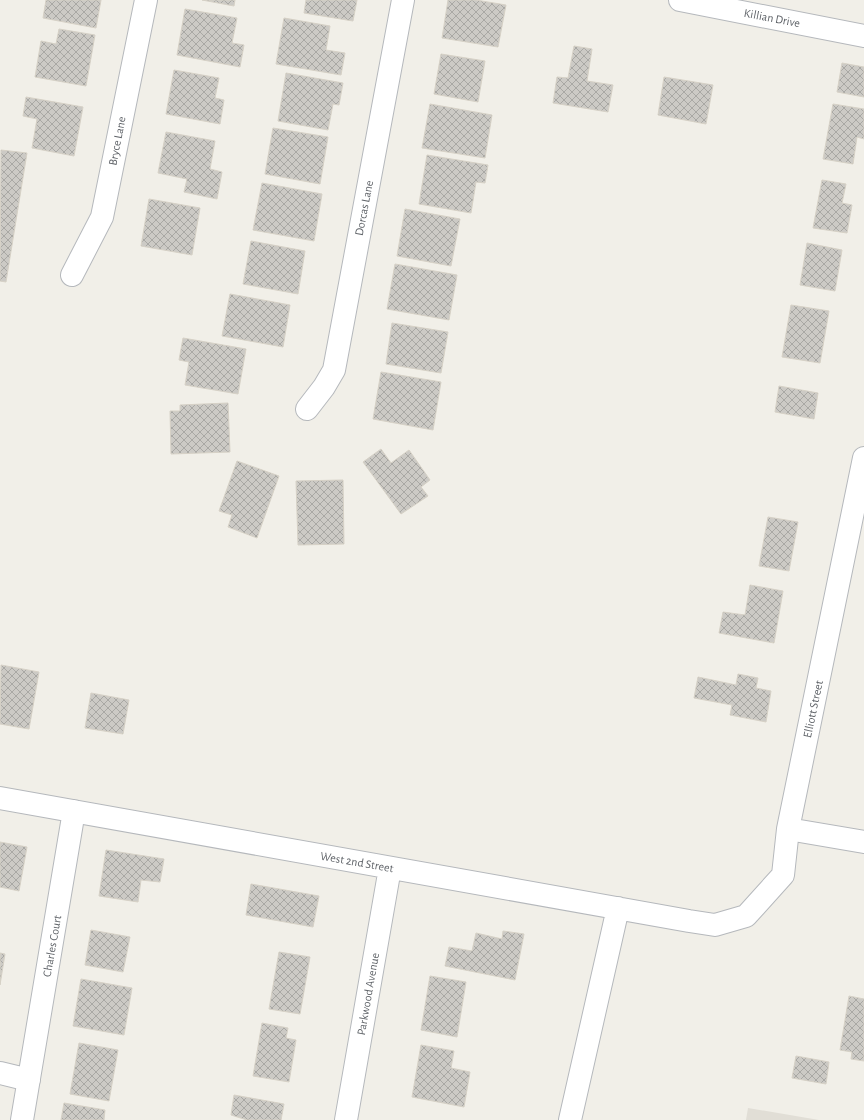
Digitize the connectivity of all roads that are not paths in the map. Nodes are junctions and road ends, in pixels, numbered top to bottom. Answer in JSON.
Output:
{"nodes":[{"id":1,"x":146,"y":0,"type":"edge"},
{"id":2,"x":403,"y":0,"type":"edge"},
{"id":3,"x":680,"y":0,"type":"edge"},
{"id":4,"x":864,"y":36,"type":"edge"},
{"id":5,"x":72,"y":275,"type":"dead end"},
{"id":6,"x":307,"y":409,"type":"dead end"},
{"id":7,"x":864,"y":458,"type":"edge"},
{"id":8,"x":0,"y":798,"type":"edge"},
{"id":9,"x":74,"y":811,"type":"junction"},
{"id":10,"x":788,"y":829,"type":"junction"},
{"id":11,"x":864,"y":842,"type":"edge"},
{"id":12,"x":390,"y":868,"type":"junction"},
{"id":13,"x":618,"y":908,"type":"junction"},
{"id":14,"x":715,"y":925,"type":"joint"},
{"id":15,"x":0,"y":1073,"type":"edge"},
{"id":16,"x":29,"y":1080,"type":"junction"},
{"id":17,"x":22,"y":1120,"type":"edge"},
{"id":18,"x":346,"y":1120,"type":"edge"},
{"id":19,"x":570,"y":1120,"type":"edge"}],
"edges":[{"from":1,"to":5,"type":"street","name":"Bryce Lane"},
{"from":2,"to":6,"type":"street","name":"Dorcas Lane"},
{"from":3,"to":4,"type":"street","name":"Killian Drive"},
{"from":7,"to":10,"type":"street","name":"Elliott Street"},
{"from":8,"to":9,"type":"street","name":"West 2nd Street"},
{"from":9,"to":12,"type":"street","name":"West 2nd Street"},
{"from":9,"to":16,"type":"street","name":"Charles Court"},
{"from":10,"to":11,"type":"street"},
{"from":10,"to":14,"type":"street","name":"Elliott Street"},
{"from":12,"to":13,"type":"street","name":"West 2nd Street"},
{"from":12,"to":18,"type":"street","name":"Parkwood Avenue"},
{"from":13,"to":14,"type":"street","name":"West 2nd Street"},
{"from":13,"to":19,"type":"street"},
{"from":15,"to":16,"type":"street"},
{"from":16,"to":17,"type":"street","name":"Charles Court"}]}
